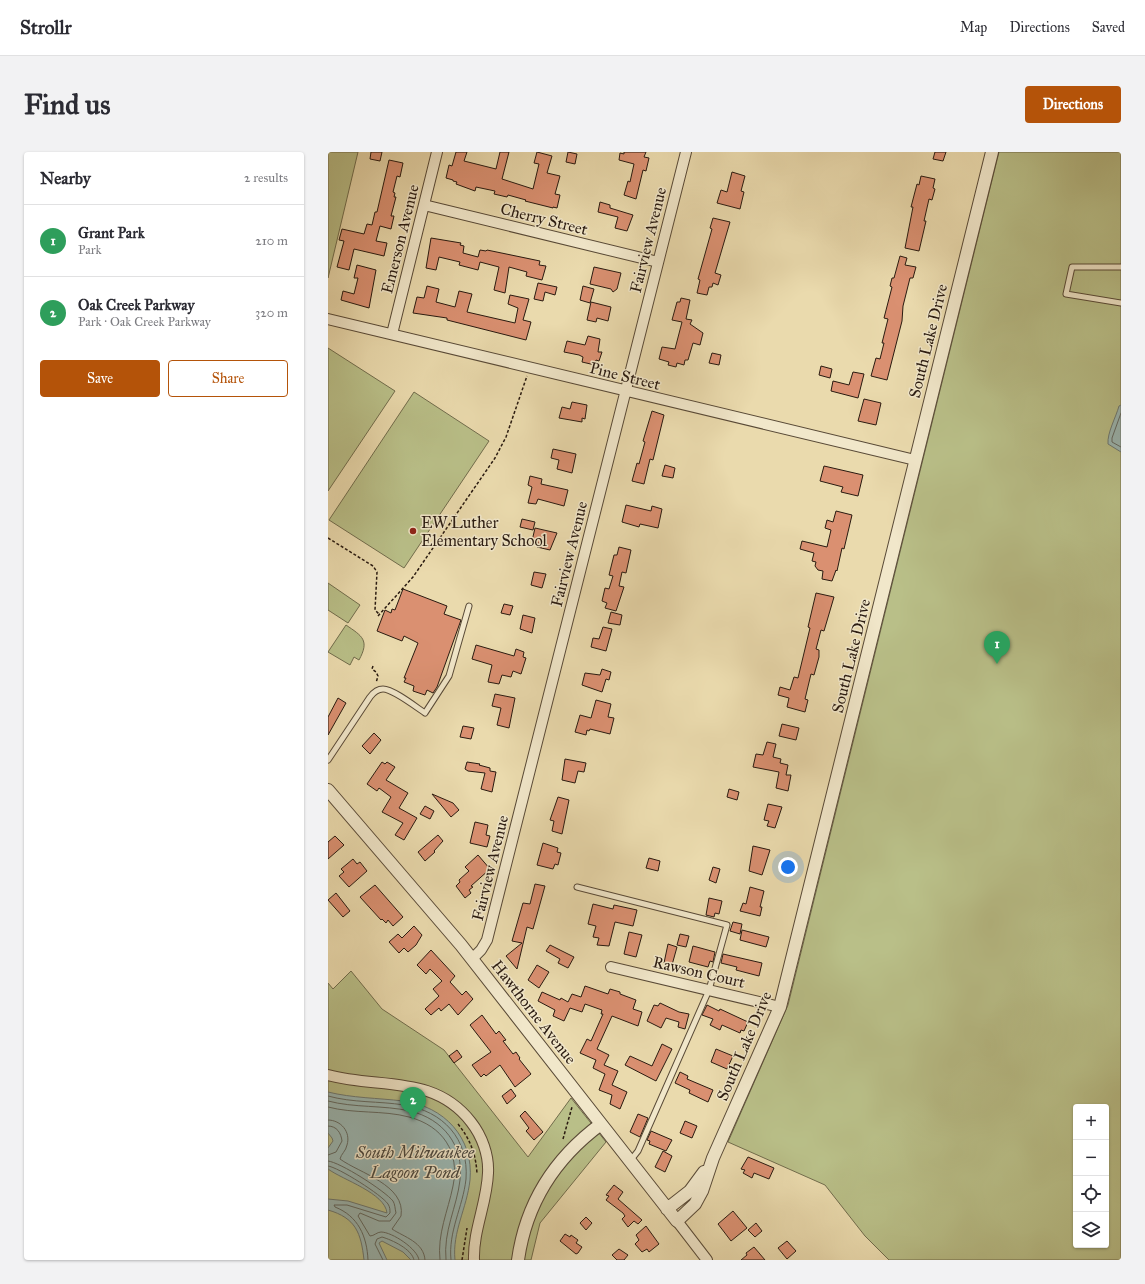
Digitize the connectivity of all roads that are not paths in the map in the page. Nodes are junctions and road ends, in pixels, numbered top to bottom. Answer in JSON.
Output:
{"nodes":[{"id":1,"x":437,"y":152,"type":"edge"},
{"id":2,"x":686,"y":152,"type":"edge"},
{"id":3,"x":992,"y":152,"type":"edge"},
{"id":4,"x":424,"y":205,"type":"junction"},
{"id":5,"x":658,"y":262,"type":"junction"},
{"id":6,"x":1121,"y":267,"type":"edge"},
{"id":7,"x":1121,"y":303,"type":"edge"},
{"id":8,"x":328,"y":320,"type":"edge"},
{"id":9,"x":392,"y":334,"type":"junction"},
{"id":10,"x":626,"y":392,"type":"junction"},
{"id":11,"x":915,"y":460,"type":"junction"},
{"id":12,"x":469,"y":606,"type":"dead end"},
{"id":13,"x":328,"y":760,"type":"edge"},
{"id":14,"x":328,"y":790,"type":"edge"},
{"id":15,"x":577,"y":887,"type":"dead end"},
{"id":16,"x":472,"y":959,"type":"junction"},
{"id":17,"x":611,"y":967,"type":"dead end"},
{"id":18,"x":709,"y":990,"type":"junction"},
{"id":19,"x":780,"y":1007,"type":"junction"},
{"id":20,"x":328,"y":1075,"type":"edge"},
{"id":21,"x":601,"y":1124,"type":"junction"},
{"id":22,"x":713,"y":1158,"type":"junction"},
{"id":23,"x":630,"y":1161,"type":"junction"},
{"id":24,"x":667,"y":1209,"type":"junction"},
{"id":25,"x":677,"y":1221,"type":"junction"},
{"id":26,"x":474,"y":1260,"type":"edge"},
{"id":27,"x":518,"y":1260,"type":"edge"},
{"id":28,"x":707,"y":1260,"type":"edge"}],
"edges":[{"from":1,"to":4,"type":"street","name":"Emerson Avenue"},
{"from":2,"to":5,"type":"street","name":"Fairview Avenue"},
{"from":3,"to":11,"type":"street","name":"South Lake Drive"},
{"from":4,"to":5,"type":"street","name":"Cherry Street"},
{"from":4,"to":9,"type":"street","name":"Emerson Avenue"},
{"from":5,"to":10,"type":"street","name":"Fairview Avenue"},
{"from":6,"to":7,"type":"lane"},
{"from":8,"to":9,"type":"street","name":"Pine Street"},
{"from":9,"to":10,"type":"street","name":"Pine Street"},
{"from":10,"to":11,"type":"street","name":"Pine Street"},
{"from":10,"to":16,"type":"street","name":"Fairview Avenue"},
{"from":11,"to":19,"type":"street","name":"South Lake Drive"},
{"from":12,"to":13,"type":"lane"},
{"from":14,"to":16,"type":"street","name":"Hawthorne Avenue"},
{"from":15,"to":18,"type":"lane"},
{"from":16,"to":21,"type":"street","name":"Hawthorne Avenue"},
{"from":17,"to":18,"type":"street","name":"Rawson Court"},
{"from":18,"to":19,"type":"street","name":"Rawson Court"},
{"from":18,"to":23,"type":"lane"},
{"from":19,"to":22,"type":"street","name":"South Lake Drive"},
{"from":20,"to":26,"type":"street"},
{"from":21,"to":23,"type":"street","name":"Hawthorne Avenue"},
{"from":21,"to":27,"type":"street"},
{"from":22,"to":24,"type":"street","name":"South Lake Drive"},
{"from":22,"to":25,"type":"street","name":"South Lake Drive"},
{"from":23,"to":24,"type":"street","name":"Hawthorne Avenue"},
{"from":24,"to":25,"type":"street","name":"Hawthorne Avenue"},
{"from":25,"to":28,"type":"street","name":"Hawthorne Avenue"}]}
